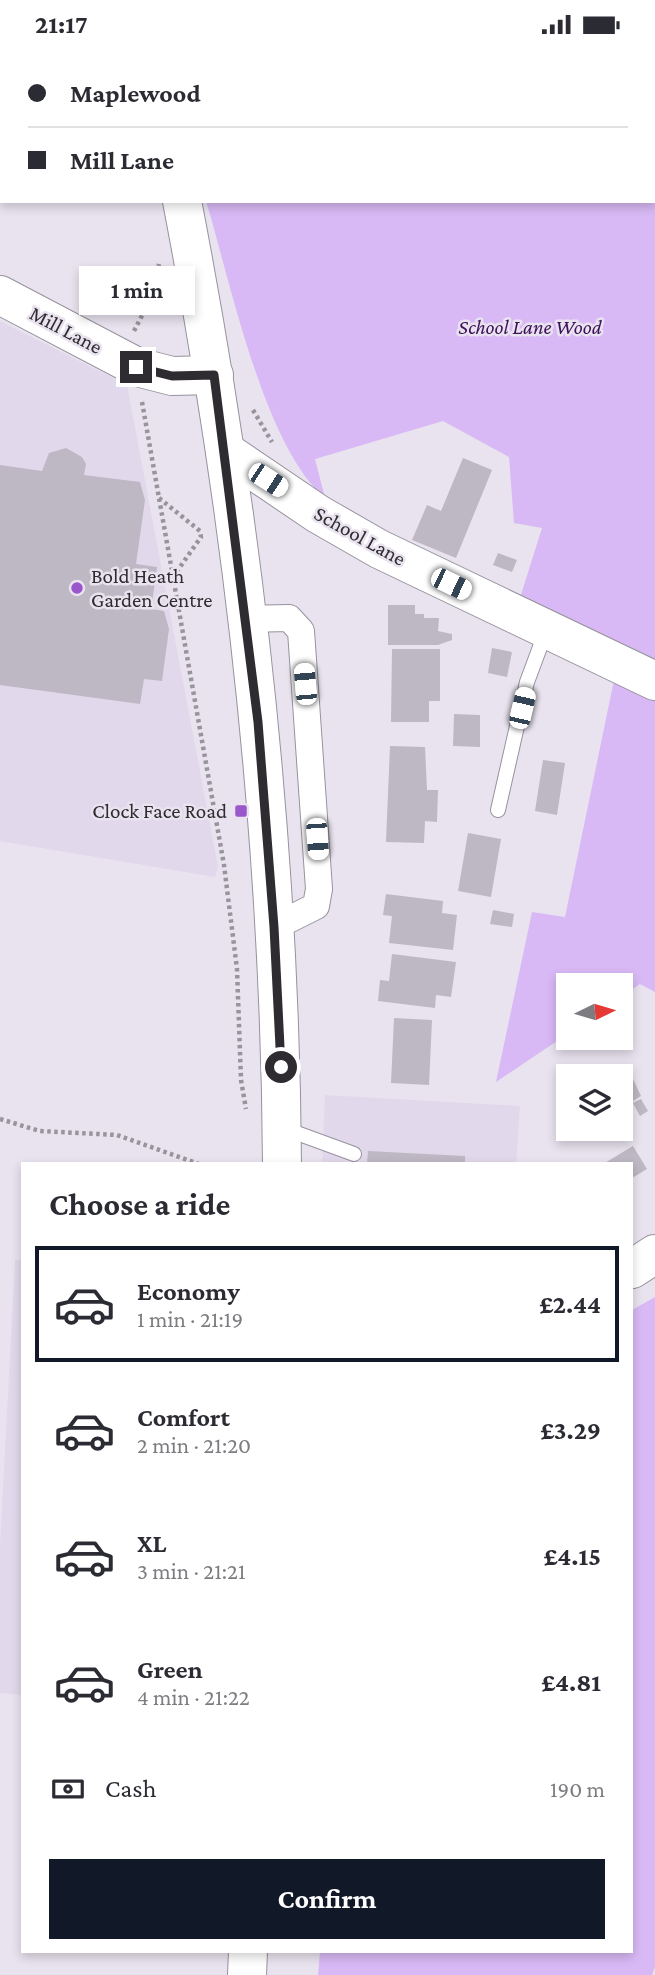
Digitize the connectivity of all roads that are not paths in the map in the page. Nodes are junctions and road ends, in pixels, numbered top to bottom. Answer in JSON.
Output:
{"nodes":[{"id":1,"x":182,"y":203,"type":"edge"},
{"id":2,"x":0,"y":295,"type":"edge"},
{"id":3,"x":214,"y":375,"type":"junction"},
{"id":4,"x":225,"y":451,"type":"junction"},
{"id":5,"x":246,"y":619,"type":"junction"},
{"id":6,"x":547,"y":631,"type":"junction"},
{"id":7,"x":655,"y":681,"type":"edge"},
{"id":8,"x":498,"y":810,"type":"dead end"},
{"id":9,"x":274,"y":927,"type":"junction"},
{"id":10,"x":271,"y":1136,"type":"edge"},
{"id":11,"x":354,"y":1154,"type":"dead end"},
{"id":12,"x":655,"y":1254,"type":"edge"},
{"id":13,"x":633,"y":1268,"type":"edge"},
{"id":14,"x":248,"y":1953,"type":"edge"},
{"id":15,"x":247,"y":1975,"type":"edge"}],
"edges":[{"from":1,"to":3,"type":"main road"},
{"from":2,"to":3,"type":"main road","name":"Mill Lane"},
{"from":3,"to":4,"type":"main road"},
{"from":4,"to":5,"type":"main road"},
{"from":4,"to":6,"type":"main road","name":"School Lane"},
{"from":5,"to":9,"type":"main road"},
{"from":5,"to":9,"type":"street"},
{"from":6,"to":7,"type":"main road","name":"School Lane"},
{"from":6,"to":8,"type":"lane"},
{"from":9,"to":10,"type":"main road"},
{"from":10,"to":11,"type":"lane"},
{"from":12,"to":13,"type":"main road"},
{"from":14,"to":15,"type":"main road"}]}
